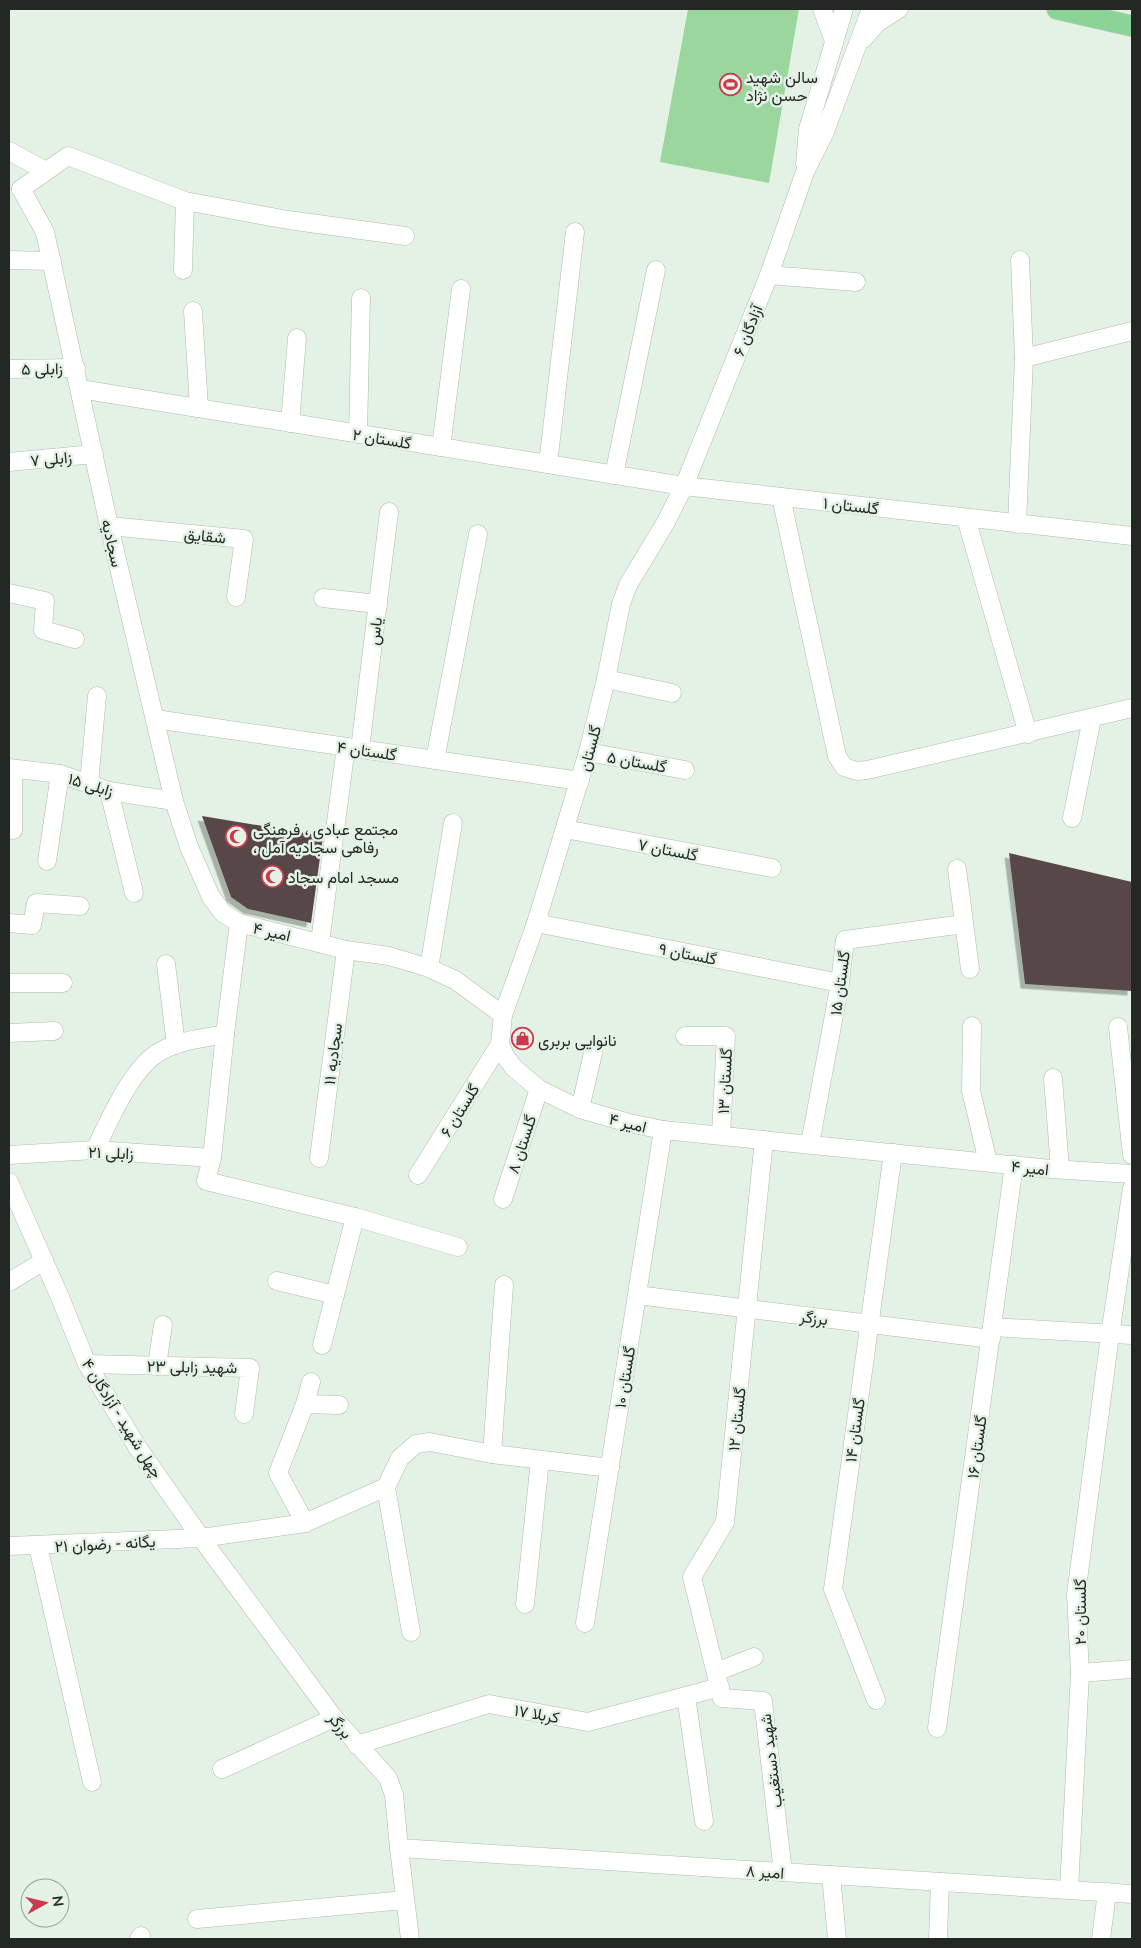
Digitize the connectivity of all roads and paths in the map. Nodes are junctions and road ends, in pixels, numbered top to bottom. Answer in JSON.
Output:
{"nodes":[{"id":1,"x":822,"y":9,"type":"edge"},
{"id":2,"x":844,"y":9,"type":"edge"},
{"id":3,"x":871,"y":9,"type":"edge"},
{"id":4,"x":899,"y":9,"type":"edge"},
{"id":5,"x":1057,"y":9,"type":"edge"},
{"id":6,"x":1132,"y":26,"type":"edge"},
{"id":7,"x":834,"y":41,"type":"junction"},
{"id":8,"x":857,"y":45,"type":"junction"},
{"id":9,"x":9,"y":151,"type":"edge"},
{"id":10,"x":46,"y":171,"type":"junction"},
{"id":11,"x":804,"y":172,"type":"junction"},
{"id":12,"x":15,"y":188,"type":"edge"},
{"id":13,"x":185,"y":201,"type":"junction"},
{"id":14,"x":575,"y":232,"type":"dead end"},
{"id":15,"x":405,"y":236,"type":"dead end"},
{"id":16,"x":9,"y":260,"type":"edge"},
{"id":17,"x":52,"y":260,"type":"junction"},
{"id":18,"x":1020,"y":260,"type":"dead end"},
{"id":19,"x":183,"y":270,"type":"dead end"},
{"id":20,"x":656,"y":270,"type":"dead end"},
{"id":21,"x":769,"y":275,"type":"junction"},
{"id":22,"x":856,"y":282,"type":"dead end"},
{"id":23,"x":461,"y":289,"type":"dead end"},
{"id":24,"x":361,"y":298,"type":"dead end"},
{"id":25,"x":193,"y":312,"type":"dead end"},
{"id":26,"x":1132,"y":331,"type":"edge"},
{"id":27,"x":297,"y":338,"type":"dead end"},
{"id":28,"x":1024,"y":358,"type":"junction"},
{"id":29,"x":76,"y":368,"type":"junction"},
{"id":30,"x":9,"y":369,"type":"edge"},
{"id":31,"x":80,"y":389,"type":"junction"},
{"id":32,"x":198,"y":408,"type":"junction"},
{"id":33,"x":290,"y":423,"type":"junction"},
{"id":34,"x":358,"y":434,"type":"junction"},
{"id":35,"x":441,"y":447,"type":"junction"},
{"id":36,"x":94,"y":454,"type":"junction"},
{"id":37,"x":9,"y":462,"type":"edge"},
{"id":38,"x":548,"y":464,"type":"junction"},
{"id":39,"x":614,"y":475,"type":"junction"},
{"id":40,"x":684,"y":486,"type":"junction"},
{"id":41,"x":781,"y":497,"type":"junction"},
{"id":42,"x":389,"y":512,"type":"dead end"},
{"id":43,"x":966,"y":518,"type":"junction"},
{"id":44,"x":1018,"y":524,"type":"junction"},
{"id":45,"x":109,"y":526,"type":"junction"},
{"id":46,"x":478,"y":534,"type":"dead end"},
{"id":47,"x":1132,"y":536,"type":"edge"},
{"id":48,"x":9,"y":593,"type":"edge"},
{"id":49,"x":236,"y":597,"type":"dead end"},
{"id":50,"x":323,"y":598,"type":"dead end"},
{"id":51,"x":378,"y":604,"type":"junction"},
{"id":52,"x":75,"y":639,"type":"dead end"},
{"id":53,"x":606,"y":679,"type":"junction"},
{"id":54,"x":672,"y":693,"type":"dead end"},
{"id":55,"x":98,"y":696,"type":"dead end"},
{"id":56,"x":1132,"y":708,"type":"edge"},
{"id":57,"x":1092,"y":718,"type":"junction"},
{"id":58,"x":155,"y":719,"type":"junction"},
{"id":59,"x":1028,"y":734,"type":"junction"},
{"id":60,"x":353,"y":748,"type":"junction"},
{"id":61,"x":588,"y":752,"type":"junction"},
{"id":62,"x":436,"y":760,"type":"junction"},
{"id":63,"x":11,"y":768,"type":"edge"},
{"id":64,"x":686,"y":770,"type":"dead end"},
{"id":65,"x":60,"y":774,"type":"junction"},
{"id":66,"x":580,"y":781,"type":"junction"},
{"id":67,"x":89,"y":783,"type":"junction"},
{"id":68,"x":109,"y":791,"type":"junction"},
{"id":69,"x":174,"y":800,"type":"junction"},
{"id":70,"x":1072,"y":818,"type":"dead end"},
{"id":71,"x":453,"y":823,"type":"dead end"},
{"id":72,"x":565,"y":829,"type":"junction"},
{"id":73,"x":12,"y":830,"type":"dead end"},
{"id":74,"x":47,"y":861,"type":"dead end"},
{"id":75,"x":772,"y":868,"type":"dead end"},
{"id":76,"x":957,"y":869,"type":"dead end"},
{"id":77,"x":134,"y":893,"type":"dead end"},
{"id":78,"x":211,"y":897,"type":"joint"},
{"id":79,"x":80,"y":906,"type":"dead end"},
{"id":80,"x":9,"y":923,"type":"edge"},
{"id":81,"x":238,"y":923,"type":"junction"},
{"id":82,"x":536,"y":923,"type":"junction"},
{"id":83,"x":964,"y":924,"type":"junction"},
{"id":84,"x":320,"y":942,"type":"junction"},
{"id":85,"x":346,"y":950,"type":"junction"},
{"id":86,"x":166,"y":964,"type":"dead end"},
{"id":87,"x":429,"y":968,"type":"junction"},
{"id":88,"x":970,"y":969,"type":"dead end"},
{"id":89,"x":9,"y":983,"type":"edge"},
{"id":90,"x":840,"y":983,"type":"junction"},
{"id":91,"x":63,"y":984,"type":"dead end"},
{"id":92,"x":503,"y":1016,"type":"junction"},
{"id":93,"x":972,"y":1026,"type":"dead end"},
{"id":94,"x":1118,"y":1027,"type":"dead end"},
{"id":95,"x":54,"y":1031,"type":"dead end"},
{"id":96,"x":9,"y":1034,"type":"edge"},
{"id":97,"x":225,"y":1034,"type":"junction"},
{"id":98,"x":686,"y":1036,"type":"dead end"},
{"id":99,"x":500,"y":1044,"type":"junction"},
{"id":100,"x":176,"y":1045,"type":"junction"},
{"id":101,"x":593,"y":1053,"type":"dead end"},
{"id":102,"x":1053,"y":1078,"type":"dead end"},
{"id":103,"x":539,"y":1090,"type":"junction"},
{"id":104,"x":580,"y":1109,"type":"junction"},
{"id":105,"x":663,"y":1130,"type":"junction"},
{"id":106,"x":721,"y":1135,"type":"junction"},
{"id":107,"x":764,"y":1140,"type":"junction"},
{"id":108,"x":810,"y":1144,"type":"junction"},
{"id":109,"x":95,"y":1150,"type":"junction"},
{"id":110,"x":893,"y":1153,"type":"junction"},
{"id":111,"x":9,"y":1155,"type":"edge"},
{"id":112,"x":1132,"y":1155,"type":"edge"},
{"id":113,"x":212,"y":1158,"type":"junction"},
{"id":114,"x":319,"y":1158,"type":"dead end"},
{"id":115,"x":988,"y":1162,"type":"junction"},
{"id":116,"x":1014,"y":1165,"type":"junction"},
{"id":117,"x":1060,"y":1169,"type":"junction"},
{"id":118,"x":1132,"y":1174,"type":"edge"},
{"id":119,"x":418,"y":1176,"type":"dead end"},
{"id":120,"x":9,"y":1182,"type":"edge"},
{"id":121,"x":1132,"y":1188,"type":"edge"},
{"id":122,"x":503,"y":1199,"type":"dead end"},
{"id":123,"x":355,"y":1217,"type":"junction"},
{"id":124,"x":458,"y":1247,"type":"dead end"},
{"id":125,"x":44,"y":1261,"type":"junction"},
{"id":126,"x":277,"y":1281,"type":"dead end"},
{"id":127,"x":9,"y":1282,"type":"edge"},
{"id":128,"x":504,"y":1285,"type":"dead end"},
{"id":129,"x":335,"y":1295,"type":"junction"},
{"id":130,"x":637,"y":1295,"type":"junction"},
{"id":131,"x":747,"y":1309,"type":"junction"},
{"id":132,"x":869,"y":1324,"type":"junction"},
{"id":133,"x":163,"y":1326,"type":"dead end"},
{"id":134,"x":991,"y":1333,"type":"junction"},
{"id":135,"x":1110,"y":1335,"type":"junction"},
{"id":136,"x":1132,"y":1335,"type":"edge"},
{"id":137,"x":322,"y":1345,"type":"dead end"},
{"id":138,"x":87,"y":1364,"type":"junction"},
{"id":139,"x":157,"y":1366,"type":"junction"},
{"id":140,"x":311,"y":1382,"type":"dead end"},
{"id":141,"x":305,"y":1404,"type":"junction"},
{"id":142,"x":339,"y":1406,"type":"dead end"},
{"id":143,"x":244,"y":1414,"type":"dead end"},
{"id":144,"x":492,"y":1454,"type":"junction"},
{"id":145,"x":540,"y":1460,"type":"junction"},
{"id":146,"x":610,"y":1468,"type":"junction"},
{"id":147,"x":386,"y":1487,"type":"junction"},
{"id":148,"x":305,"y":1523,"type":"junction"},
{"id":149,"x":201,"y":1538,"type":"junction"},
{"id":150,"x":9,"y":1546,"type":"edge"},
{"id":151,"x":38,"y":1546,"type":"junction"},
{"id":152,"x":525,"y":1604,"type":"dead end"},
{"id":153,"x":585,"y":1623,"type":"dead end"},
{"id":154,"x":411,"y":1632,"type":"dead end"},
{"id":155,"x":754,"y":1658,"type":"dead end"},
{"id":156,"x":1132,"y":1669,"type":"edge"},
{"id":157,"x":1080,"y":1673,"type":"junction"},
{"id":158,"x":718,"y":1680,"type":"junction"},
{"id":159,"x":686,"y":1696,"type":"junction"},
{"id":160,"x":876,"y":1700,"type":"dead end"},
{"id":161,"x":334,"y":1718,"type":"junction"},
{"id":162,"x":937,"y":1728,"type":"dead end"},
{"id":163,"x":357,"y":1745,"type":"junction"},
{"id":164,"x":222,"y":1769,"type":"dead end"},
{"id":165,"x":92,"y":1782,"type":"dead end"},
{"id":166,"x":704,"y":1821,"type":"dead end"},
{"id":167,"x":399,"y":1848,"type":"junction"},
{"id":168,"x":783,"y":1872,"type":"junction"},
{"id":169,"x":831,"y":1875,"type":"junction"},
{"id":170,"x":940,"y":1882,"type":"junction"},
{"id":171,"x":1069,"y":1890,"type":"junction"},
{"id":172,"x":1107,"y":1892,"type":"junction"},
{"id":173,"x":1132,"y":1894,"type":"edge"},
{"id":174,"x":405,"y":1900,"type":"junction"},
{"id":175,"x":197,"y":1920,"type":"dead end"},
{"id":176,"x":410,"y":1939,"type":"edge"},
{"id":177,"x":837,"y":1939,"type":"edge"},
{"id":178,"x":938,"y":1939,"type":"edge"},
{"id":179,"x":1102,"y":1939,"type":"edge"}],
"edges":[{"from":1,"to":7,"type":"street"},
{"from":2,"to":7,"type":"street","name":"آزادگان ۶"},
{"from":3,"to":8,"type":"street","name":"آزادگان ۶"},
{"from":4,"to":8,"type":"street"},
{"from":5,"to":6,"type":"main road"},
{"from":7,"to":11,"type":"street","name":"آزادگان ۶"},
{"from":8,"to":11,"type":"street","name":"آزادگان ۶"},
{"from":9,"to":10,"type":"street"},
{"from":10,"to":12,"type":"street"},
{"from":10,"to":13,"type":"street"},
{"from":11,"to":21,"type":"street","name":"آزادگان ۶"},
{"from":12,"to":17,"type":"street","name":"سجادیه"},
{"from":13,"to":15,"type":"street"},
{"from":13,"to":19,"type":"street"},
{"from":14,"to":38,"type":"street"},
{"from":16,"to":17,"type":"street"},
{"from":17,"to":29,"type":"street","name":"سجادیه"},
{"from":18,"to":28,"type":"street"},
{"from":20,"to":39,"type":"street"},
{"from":21,"to":22,"type":"street"},
{"from":21,"to":40,"type":"street","name":"آزادگان ۶"},
{"from":23,"to":35,"type":"street"},
{"from":24,"to":34,"type":"street"},
{"from":25,"to":32,"type":"street"},
{"from":26,"to":28,"type":"street"},
{"from":27,"to":33,"type":"street"},
{"from":28,"to":44,"type":"street"},
{"from":29,"to":30,"type":"street","name":"زابلی ۵"},
{"from":29,"to":31,"type":"street","name":"سجادیه"},
{"from":31,"to":32,"type":"street","name":"گلستان ۲"},
{"from":31,"to":36,"type":"street","name":"سجادیه"},
{"from":32,"to":33,"type":"street","name":"گلستان ۲"},
{"from":33,"to":34,"type":"street","name":"گلستان ۲"},
{"from":34,"to":35,"type":"street","name":"گلستان ۲"},
{"from":35,"to":38,"type":"street","name":"گلستان ۲"},
{"from":36,"to":37,"type":"street","name":"زابلی ۷"},
{"from":36,"to":45,"type":"street","name":"سجادیه"},
{"from":38,"to":39,"type":"street","name":"گلستان ۲"},
{"from":39,"to":40,"type":"street","name":"گلستان ۲"},
{"from":40,"to":41,"type":"street","name":"گلستان ۱"},
{"from":40,"to":53,"type":"street","name":"گلستان"},
{"from":41,"to":43,"type":"street","name":"گلستان ۱"},
{"from":41,"to":59,"type":"street"},
{"from":42,"to":51,"type":"street","name":"یاس"},
{"from":43,"to":44,"type":"street","name":"گلستان ۱"},
{"from":43,"to":59,"type":"street"},
{"from":44,"to":47,"type":"street","name":"گلستان ۱"},
{"from":45,"to":49,"type":"street","name":"شقایق"},
{"from":45,"to":58,"type":"street","name":"سجادیه"},
{"from":46,"to":62,"type":"street"},
{"from":48,"to":52,"type":"street"},
{"from":50,"to":51,"type":"street"},
{"from":51,"to":60,"type":"street","name":"یاس"},
{"from":53,"to":54,"type":"street"},
{"from":53,"to":61,"type":"street","name":"گلستان"},
{"from":55,"to":67,"type":"street"},
{"from":56,"to":57,"type":"street"},
{"from":57,"to":59,"type":"street"},
{"from":57,"to":70,"type":"street"},
{"from":58,"to":60,"type":"street","name":"گلستان ۴"},
{"from":58,"to":69,"type":"street","name":"سجادیه"},
{"from":60,"to":62,"type":"street","name":"گلستان ۴"},
{"from":60,"to":84,"type":"street","name":"یاس"},
{"from":61,"to":64,"type":"street","name":"گلستان ۵"},
{"from":61,"to":66,"type":"street","name":"گلستان"},
{"from":62,"to":66,"type":"street","name":"گلستان ۴"},
{"from":63,"to":65,"type":"street","name":"زابلی ۱۵"},
{"from":63,"to":73,"type":"street"},
{"from":65,"to":67,"type":"street","name":"زابلی ۱۵"},
{"from":65,"to":74,"type":"street"},
{"from":66,"to":72,"type":"street","name":"گلستان"},
{"from":67,"to":68,"type":"street","name":"زابلی ۱۵"},
{"from":68,"to":69,"type":"street","name":"زابلی ۱۵"},
{"from":68,"to":77,"type":"street"},
{"from":69,"to":78,"type":"street","name":"سجادیه"},
{"from":71,"to":87,"type":"street"},
{"from":72,"to":75,"type":"street","name":"گلستان ۷"},
{"from":72,"to":82,"type":"street","name":"گلستان"},
{"from":76,"to":83,"type":"street"},
{"from":78,"to":81,"type":"street","name":"امیر ۴"},
{"from":79,"to":80,"type":"street"},
{"from":81,"to":84,"type":"street","name":"امیر ۴"},
{"from":81,"to":97,"type":"street"},
{"from":82,"to":90,"type":"street","name":"گلستان ۹"},
{"from":82,"to":92,"type":"street","name":"گلستان"},
{"from":83,"to":88,"type":"street"},
{"from":83,"to":90,"type":"street","name":"گلستان ۱۵"},
{"from":84,"to":85,"type":"street","name":"امیر ۴"},
{"from":85,"to":87,"type":"street","name":"امیر ۴"},
{"from":85,"to":114,"type":"street","name":"سجادیه ۱۱"},
{"from":86,"to":100,"type":"street"},
{"from":87,"to":92,"type":"street","name":"امیر ۴"},
{"from":89,"to":91,"type":"street"},
{"from":90,"to":108,"type":"street","name":"گلستان ۱۵"},
{"from":92,"to":99,"type":"street"},
{"from":93,"to":115,"type":"street"},
{"from":94,"to":112,"type":"street"},
{"from":95,"to":96,"type":"street"},
{"from":97,"to":100,"type":"street"},
{"from":97,"to":113,"type":"street"},
{"from":98,"to":106,"type":"street","name":"گلستان ۱۳"},
{"from":99,"to":103,"type":"street","name":"امیر ۴"},
{"from":99,"to":119,"type":"street","name":"گلستان ۶"},
{"from":100,"to":109,"type":"street"},
{"from":101,"to":104,"type":"street"},
{"from":102,"to":117,"type":"street"},
{"from":103,"to":104,"type":"street","name":"امیر ۴"},
{"from":103,"to":122,"type":"street","name":"گلستان ۸"},
{"from":104,"to":105,"type":"street","name":"امیر ۴"},
{"from":105,"to":106,"type":"street","name":"امیر ۴"},
{"from":105,"to":130,"type":"street","name":"گلستان ۱۰"},
{"from":106,"to":107,"type":"street","name":"امیر ۴"},
{"from":107,"to":108,"type":"street","name":"امیر ۴"},
{"from":107,"to":131,"type":"street","name":"گلستان ۱۲"},
{"from":108,"to":110,"type":"street","name":"امیر ۴"},
{"from":109,"to":111,"type":"street","name":"زابلی ۲۱"},
{"from":109,"to":113,"type":"street","name":"زابلی ۲۱"},
{"from":110,"to":115,"type":"street","name":"امیر ۴"},
{"from":110,"to":132,"type":"street","name":"گلستان ۱۴"},
{"from":113,"to":123,"type":"street"},
{"from":115,"to":116,"type":"street","name":"امیر ۴"},
{"from":116,"to":117,"type":"street","name":"امیر ۴"},
{"from":116,"to":134,"type":"street","name":"گلستان ۱۶"},
{"from":117,"to":118,"type":"street","name":"امیر ۴"},
{"from":120,"to":125,"type":"street","name":"چهل شهید - آزادگان ۴"},
{"from":121,"to":135,"type":"street","name":"گلستان ۲۰"},
{"from":123,"to":124,"type":"street"},
{"from":123,"to":129,"type":"street"},
{"from":125,"to":127,"type":"street"},
{"from":125,"to":138,"type":"street","name":"چهل شهید - آزادگان ۴"},
{"from":126,"to":129,"type":"street"},
{"from":128,"to":144,"type":"street"},
{"from":129,"to":137,"type":"street"},
{"from":130,"to":131,"type":"street","name":"برزگر"},
{"from":130,"to":146,"type":"street","name":"گلستان ۱۰"},
{"from":131,"to":132,"type":"street","name":"برزگر"},
{"from":131,"to":158,"type":"street","name":"گلستان ۱۲"},
{"from":132,"to":134,"type":"street","name":"برزگر"},
{"from":132,"to":160,"type":"street","name":"گلستان ۱۴"},
{"from":133,"to":139,"type":"street"},
{"from":134,"to":135,"type":"street","name":"برزگر"},
{"from":134,"to":162,"type":"street","name":"گلستان ۱۶"},
{"from":135,"to":136,"type":"street","name":"برزگر"},
{"from":135,"to":157,"type":"street","name":"گلستان ۲۰"},
{"from":138,"to":139,"type":"street","name":"شهید زابلی ۲۳"},
{"from":138,"to":149,"type":"street","name":"چهل شهید - آزادگان ۴"},
{"from":139,"to":143,"type":"street","name":"شهید زابلی ۲۳"},
{"from":140,"to":141,"type":"street"},
{"from":141,"to":142,"type":"street"},
{"from":141,"to":148,"type":"street"},
{"from":144,"to":145,"type":"street"},
{"from":144,"to":147,"type":"street"},
{"from":145,"to":146,"type":"street"},
{"from":145,"to":152,"type":"street"},
{"from":146,"to":153,"type":"street","name":"گلستان ۱۰"},
{"from":147,"to":148,"type":"street","name":"یگانه - رضوان ۲۱"},
{"from":147,"to":154,"type":"street"},
{"from":148,"to":149,"type":"street","name":"یگانه - رضوان ۲۱"},
{"from":149,"to":151,"type":"street","name":"یگانه - رضوان ۲۱"},
{"from":149,"to":161,"type":"street","name":"برزگر"},
{"from":150,"to":151,"type":"street","name":"یگانه - رضوان ۲۱"},
{"from":151,"to":165,"type":"street"},
{"from":155,"to":158,"type":"street","name":"کربلا ۱۷"},
{"from":156,"to":157,"type":"street"},
{"from":157,"to":171,"type":"street","name":"گلستان ۲۰"},
{"from":158,"to":159,"type":"street","name":"کربلا ۱۷"},
{"from":158,"to":168,"type":"street","name":"شهید دستغیب"},
{"from":159,"to":163,"type":"street","name":"کربلا ۱۷"},
{"from":159,"to":166,"type":"street"},
{"from":161,"to":163,"type":"street","name":"برزگر"},
{"from":161,"to":164,"type":"street"},
{"from":163,"to":167,"type":"street","name":"برزگر"},
{"from":167,"to":168,"type":"street","name":"امیر ۸"},
{"from":167,"to":174,"type":"street","name":"برزگر"},
{"from":168,"to":169,"type":"street","name":"امیر ۸"},
{"from":169,"to":170,"type":"street","name":"امیر ۸"},
{"from":169,"to":177,"type":"street"},
{"from":170,"to":171,"type":"street","name":"امیر ۸"},
{"from":170,"to":178,"type":"street"},
{"from":171,"to":172,"type":"street","name":"امیر ۸"},
{"from":172,"to":173,"type":"street","name":"امیر ۸"},
{"from":172,"to":179,"type":"street"},
{"from":174,"to":175,"type":"street"},
{"from":174,"to":176,"type":"street","name":"برزگر"}]}
